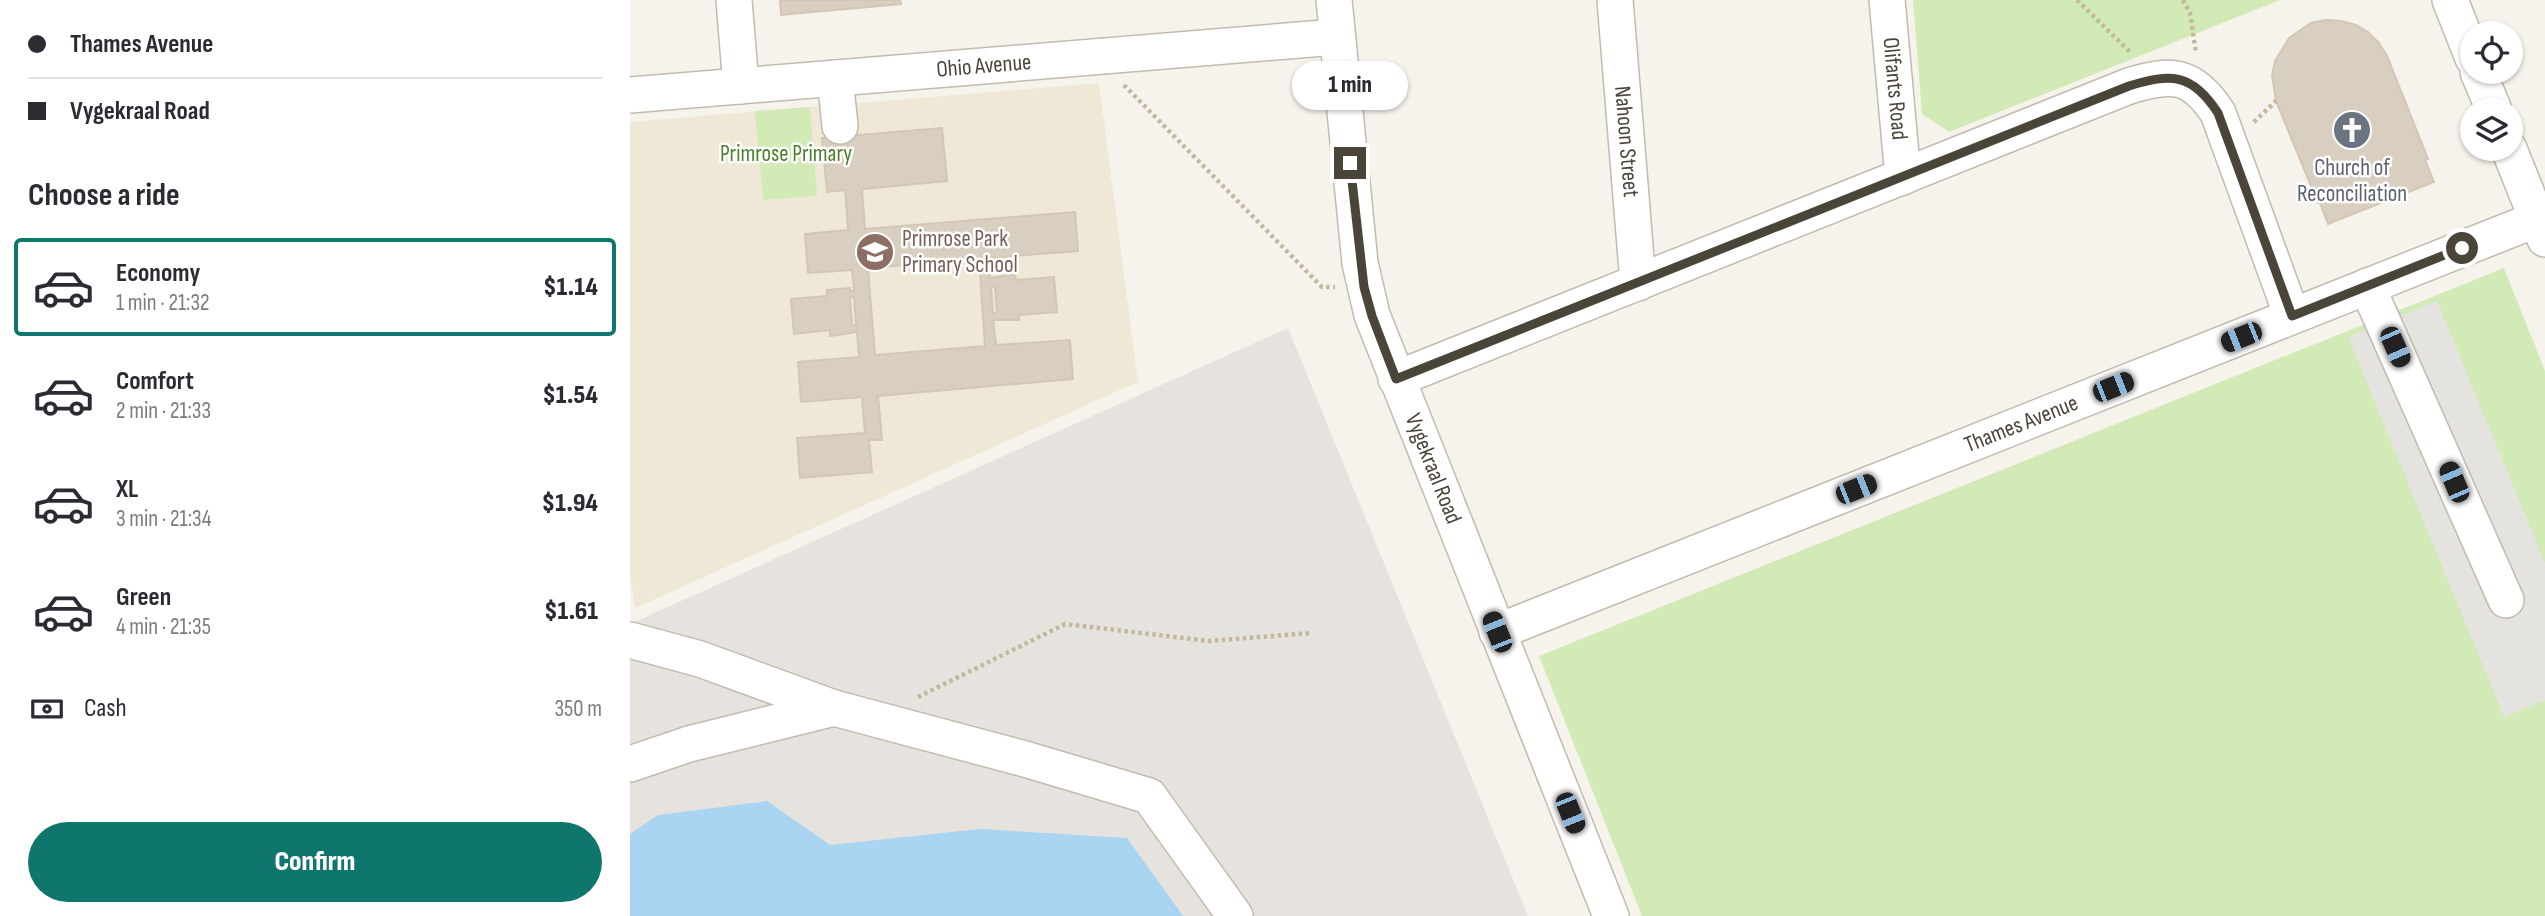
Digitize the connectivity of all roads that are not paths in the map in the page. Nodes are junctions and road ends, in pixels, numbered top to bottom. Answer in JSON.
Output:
{"nodes":[{"id":1,"x":734,"y":0,"type":"edge"},
{"id":2,"x":1334,"y":0,"type":"edge"},
{"id":3,"x":1615,"y":0,"type":"edge"},
{"id":4,"x":1887,"y":0,"type":"edge"},
{"id":5,"x":2450,"y":0,"type":"edge"},
{"id":6,"x":2460,"y":25,"type":"edge"},
{"id":7,"x":1336,"y":37,"type":"junction"},
{"id":8,"x":835,"y":78,"type":"junction"},
{"id":9,"x":741,"y":86,"type":"junction"},
{"id":10,"x":630,"y":95,"type":"edge"},
{"id":11,"x":840,"y":126,"type":"dead end"},
{"id":12,"x":2514,"y":161,"type":"edge"},
{"id":13,"x":1903,"y":177,"type":"junction"},
{"id":14,"x":2542,"y":224,"type":"edge"},
{"id":15,"x":1638,"y":283,"type":"junction"},
{"id":16,"x":2367,"y":286,"type":"junction"},
{"id":17,"x":2292,"y":316,"type":"junction"},
{"id":18,"x":1396,"y":379,"type":"junction"},
{"id":19,"x":2506,"y":600,"type":"dead end"},
{"id":20,"x":1497,"y":632,"type":"junction"},
{"id":21,"x":630,"y":640,"type":"edge"},
{"id":22,"x":834,"y":708,"type":"junction"},
{"id":23,"x":630,"y":764,"type":"edge"},
{"id":24,"x":1235,"y":916,"type":"edge"},
{"id":25,"x":1611,"y":916,"type":"edge"}],
"edges":[{"from":1,"to":9,"type":"street"},
{"from":2,"to":7,"type":"street","name":"Vygekraal Road"},
{"from":3,"to":15,"type":"street","name":"Nahoon Street"},
{"from":4,"to":13,"type":"street","name":"Olifants Road"},
{"from":5,"to":6,"type":"street"},
{"from":7,"to":8,"type":"street","name":"Ohio Avenue"},
{"from":7,"to":18,"type":"street","name":"Vygekraal Road"},
{"from":8,"to":9,"type":"street","name":"Ohio Avenue"},
{"from":8,"to":11,"type":"street"},
{"from":9,"to":10,"type":"street","name":"Ohio Avenue"},
{"from":12,"to":14,"type":"street"},
{"from":13,"to":15,"type":"street"},
{"from":13,"to":17,"type":"street"},
{"from":14,"to":16,"type":"street","name":"Thames Avenue"},
{"from":15,"to":18,"type":"street"},
{"from":16,"to":17,"type":"street","name":"Thames Avenue"},
{"from":16,"to":19,"type":"street"},
{"from":17,"to":20,"type":"street","name":"Thames Avenue"},
{"from":18,"to":20,"type":"street","name":"Vygekraal Road"},
{"from":20,"to":25,"type":"street","name":"Vygekraal Road"},
{"from":21,"to":22,"type":"street"},
{"from":22,"to":23,"type":"street"},
{"from":22,"to":24,"type":"street"}]}
